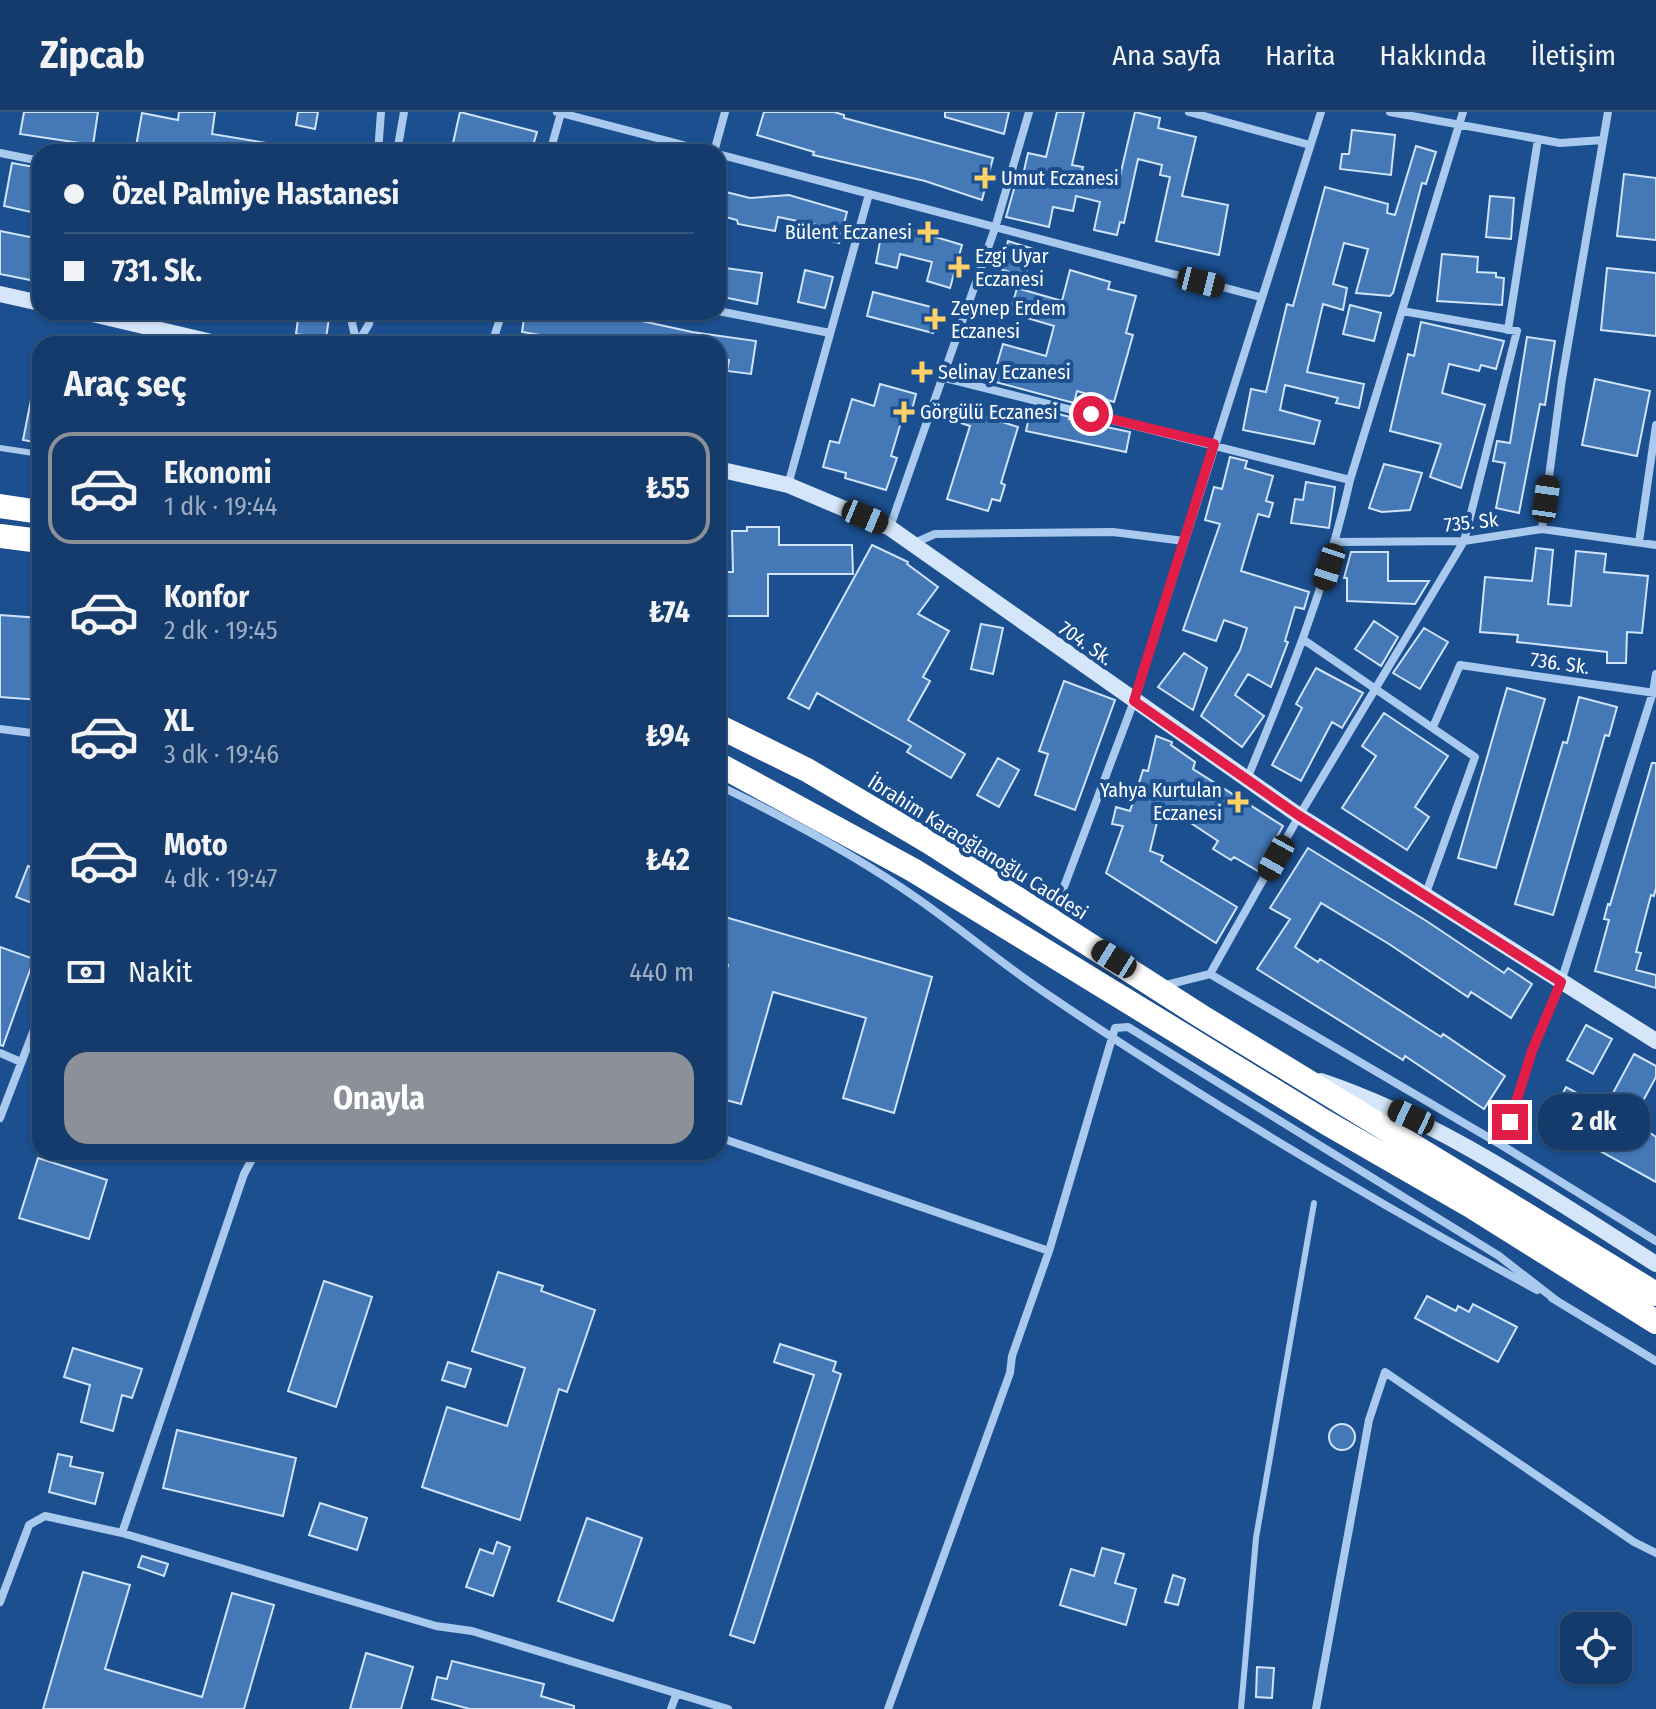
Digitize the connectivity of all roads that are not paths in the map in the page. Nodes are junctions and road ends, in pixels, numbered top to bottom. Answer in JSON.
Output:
{"nodes":[{"id":1,"x":381,"y":112,"type":"edge"},
{"id":2,"x":404,"y":112,"type":"edge"},
{"id":3,"x":559,"y":112,"type":"edge"},
{"id":4,"x":725,"y":112,"type":"edge"},
{"id":5,"x":1029,"y":112,"type":"edge"},
{"id":6,"x":1189,"y":112,"type":"edge"},
{"id":7,"x":1321,"y":112,"type":"edge"},
{"id":8,"x":1390,"y":112,"type":"edge"},
{"id":9,"x":1463,"y":112,"type":"edge"},
{"id":10,"x":1608,"y":112,"type":"edge"},
{"id":11,"x":1460,"y":125,"type":"junction"},
{"id":12,"x":1538,"y":139,"type":"junction"},
{"id":13,"x":1603,"y":140,"type":"junction"},
{"id":14,"x":379,"y":144,"type":"edge"},
{"id":15,"x":398,"y":144,"type":"edge"},
{"id":16,"x":552,"y":144,"type":"edge"},
{"id":17,"x":680,"y":144,"type":"edge"},
{"id":18,"x":716,"y":144,"type":"edge"},
{"id":19,"x":1310,"y":145,"type":"junction"},
{"id":20,"x":0,"y":153,"type":"edge"},
{"id":21,"x":726,"y":156,"type":"edge"},
{"id":22,"x":32,"y":159,"type":"edge"},
{"id":23,"x":869,"y":194,"type":"junction"},
{"id":24,"x":995,"y":228,"type":"junction"},
{"id":25,"x":0,"y":294,"type":"edge"},
{"id":26,"x":1260,"y":297,"type":"junction"},
{"id":27,"x":32,"y":301,"type":"edge"},
{"id":28,"x":1402,"y":311,"type":"junction"},
{"id":29,"x":726,"y":313,"type":"edge"},
{"id":30,"x":118,"y":320,"type":"edge"},
{"id":31,"x":1508,"y":330,"type":"junction"},
{"id":32,"x":830,"y":333,"type":"junction"},
{"id":33,"x":186,"y":336,"type":"edge"},
{"id":34,"x":945,"y":378,"type":"junction"},
{"id":35,"x":1656,"y":425,"type":"edge"},
{"id":36,"x":1214,"y":444,"type":"junction"},
{"id":37,"x":0,"y":448,"type":"edge"},
{"id":38,"x":32,"y":453,"type":"edge"},
{"id":39,"x":726,"y":471,"type":"edge"},
{"id":40,"x":1350,"y":480,"type":"junction"},
{"id":41,"x":788,"y":485,"type":"junction"},
{"id":42,"x":0,"y":506,"type":"edge"},
{"id":43,"x":32,"y":511,"type":"edge"},
{"id":44,"x":890,"y":528,"type":"junction"},
{"id":45,"x":1542,"y":529,"type":"junction"},
{"id":46,"x":0,"y":536,"type":"edge"},
{"id":47,"x":32,"y":540,"type":"edge"},
{"id":48,"x":1184,"y":541,"type":"junction"},
{"id":49,"x":1464,"y":541,"type":"junction"},
{"id":50,"x":1337,"y":542,"type":"junction"},
{"id":51,"x":1639,"y":542,"type":"junction"},
{"id":52,"x":912,"y":544,"type":"junction"},
{"id":53,"x":1656,"y":545,"type":"edge"},
{"id":54,"x":1304,"y":640,"type":"junction"},
{"id":55,"x":1656,"y":674,"type":"edge"},
{"id":56,"x":1376,"y":688,"type":"junction"},
{"id":57,"x":1655,"y":693,"type":"edge"},
{"id":58,"x":1134,"y":701,"type":"junction"},
{"id":59,"x":1433,"y":727,"type":"junction"},
{"id":60,"x":0,"y":729,"type":"edge"},
{"id":61,"x":726,"y":730,"type":"edge"},
{"id":62,"x":32,"y":733,"type":"edge"},
{"id":63,"x":726,"y":768,"type":"edge"},
{"id":64,"x":1247,"y":779,"type":"junction"},
{"id":65,"x":726,"y":789,"type":"edge"},
{"id":66,"x":1299,"y":816,"type":"junction"},
{"id":67,"x":1424,"y":897,"type":"junction"},
{"id":68,"x":1051,"y":921,"type":"junction"},
{"id":69,"x":1210,"y":974,"type":"junction"},
{"id":70,"x":1561,"y":982,"type":"junction"},
{"id":71,"x":1157,"y":987,"type":"junction"},
{"id":72,"x":32,"y":1034,"type":"edge"},
{"id":73,"x":1111,"y":1035,"type":"junction"},
{"id":74,"x":1656,"y":1041,"type":"edge"},
{"id":75,"x":0,"y":1053,"type":"edge"},
{"id":76,"x":21,"y":1062,"type":"junction"},
{"id":77,"x":1288,"y":1069,"type":"junction"},
{"id":78,"x":0,"y":1118,"type":"edge"},
{"id":79,"x":726,"y":1140,"type":"edge"},
{"id":80,"x":1503,"y":1146,"type":"junction"},
{"id":81,"x":1325,"y":1149,"type":"junction"},
{"id":82,"x":252,"y":1160,"type":"edge"},
{"id":83,"x":1317,"y":1166,"type":"junction"},
{"id":84,"x":1314,"y":1203,"type":"dead end"},
{"id":85,"x":1656,"y":1241,"type":"edge"},
{"id":86,"x":1049,"y":1251,"type":"junction"},
{"id":87,"x":1656,"y":1264,"type":"edge"},
{"id":88,"x":1656,"y":1294,"type":"edge"},
{"id":89,"x":1557,"y":1301,"type":"junction"},
{"id":90,"x":1656,"y":1322,"type":"edge"},
{"id":91,"x":1656,"y":1361,"type":"edge"},
{"id":92,"x":122,"y":1533,"type":"junction"},
{"id":93,"x":1656,"y":1553,"type":"edge"},
{"id":94,"x":0,"y":1602,"type":"edge"},
{"id":95,"x":676,"y":1695,"type":"junction"},
{"id":96,"x":671,"y":1709,"type":"edge"},
{"id":97,"x":728,"y":1709,"type":"edge"},
{"id":98,"x":888,"y":1709,"type":"edge"},
{"id":99,"x":1241,"y":1709,"type":"edge"},
{"id":100,"x":1316,"y":1709,"type":"edge"}],
"edges":[{"from":1,"to":14,"type":"street"},
{"from":2,"to":15,"type":"street"},
{"from":3,"to":16,"type":"street"},
{"from":3,"to":17,"type":"street"},
{"from":4,"to":18,"type":"street"},
{"from":5,"to":24,"type":"street"},
{"from":6,"to":19,"type":"street"},
{"from":7,"to":19,"type":"street"},
{"from":8,"to":11,"type":"street"},
{"from":9,"to":11,"type":"street"},
{"from":10,"to":13,"type":"street"},
{"from":11,"to":12,"type":"street"},
{"from":11,"to":28,"type":"street"},
{"from":12,"to":13,"type":"street"},
{"from":12,"to":31,"type":"street"},
{"from":13,"to":45,"type":"street"},
{"from":19,"to":26,"type":"street"},
{"from":20,"to":22,"type":"street"},
{"from":21,"to":23,"type":"street"},
{"from":23,"to":24,"type":"street"},
{"from":23,"to":32,"type":"street"},
{"from":24,"to":26,"type":"street"},
{"from":24,"to":34,"type":"street"},
{"from":25,"to":27,"type":"street"},
{"from":26,"to":36,"type":"street"},
{"from":28,"to":31,"type":"street"},
{"from":28,"to":40,"type":"street"},
{"from":29,"to":32,"type":"street"},
{"from":30,"to":33,"type":"street"},
{"from":31,"to":49,"type":"street"},
{"from":32,"to":41,"type":"street"},
{"from":34,"to":36,"type":"street"},
{"from":34,"to":44,"type":"street"},
{"from":35,"to":51,"type":"street"},
{"from":36,"to":40,"type":"street"},
{"from":36,"to":48,"type":"street"},
{"from":37,"to":38,"type":"lane"},
{"from":39,"to":41,"type":"street","name":"704. Sk."},
{"from":40,"to":50,"type":"street"},
{"from":41,"to":44,"type":"street","name":"704. Sk."},
{"from":42,"to":43,"type":"highway"},
{"from":44,"to":52,"type":"street","name":"704. Sk."},
{"from":45,"to":49,"type":"street","name":"735. Sk"},
{"from":45,"to":51,"type":"street","name":"735. Sk"},
{"from":46,"to":47,"type":"highway"},
{"from":48,"to":52,"type":"street"},
{"from":48,"to":58,"type":"street"},
{"from":49,"to":50,"type":"street","name":"735. Sk"},
{"from":49,"to":56,"type":"street"},
{"from":50,"to":54,"type":"street"},
{"from":51,"to":53,"type":"street","name":"735. Sk"},
{"from":52,"to":58,"type":"street","name":"704. Sk."},
{"from":54,"to":56,"type":"street"},
{"from":54,"to":64,"type":"street"},
{"from":55,"to":57,"type":"street"},
{"from":56,"to":59,"type":"street"},
{"from":56,"to":66,"type":"street"},
{"from":57,"to":59,"type":"street","name":"736. Sk."},
{"from":57,"to":70,"type":"street"},
{"from":58,"to":64,"type":"street","name":"704. Sk."},
{"from":58,"to":68,"type":"street"},
{"from":59,"to":67,"type":"street"},
{"from":60,"to":62,"type":"street"},
{"from":61,"to":68,"type":"highway","name":"İbrahim Karaoğlanoğlu Caddesi"},
{"from":63,"to":90,"type":"highway"},
{"from":64,"to":66,"type":"street","name":"704. Sk."},
{"from":65,"to":73,"type":"street"},
{"from":66,"to":67,"type":"street","name":"704. Sk."},
{"from":66,"to":69,"type":"street"},
{"from":67,"to":70,"type":"street","name":"704. Sk."},
{"from":68,"to":71,"type":"highway","name":"İbrahim Karaoğlanoğlu Caddesi"},
{"from":69,"to":71,"type":"street"},
{"from":69,"to":80,"type":"street"},
{"from":70,"to":74,"type":"street","name":"704. Sk."},
{"from":70,"to":80,"type":"street"},
{"from":71,"to":77,"type":"highway","name":"İbrahim Karaoğlanoğlu Caddesi"},
{"from":72,"to":76,"type":"street"},
{"from":73,"to":81,"type":"street"},
{"from":73,"to":83,"type":"street"},
{"from":73,"to":86,"type":"street"},
{"from":75,"to":76,"type":"street"},
{"from":76,"to":78,"type":"street"},
{"from":77,"to":87,"type":"street"},
{"from":77,"to":88,"type":"highway","name":"İbrahim Karaoğlanoğlu Caddesi"},
{"from":79,"to":86,"type":"street"},
{"from":80,"to":85,"type":"street"},
{"from":81,"to":83,"type":"street"},
{"from":81,"to":89,"type":"street"},
{"from":82,"to":92,"type":"street"},
{"from":83,"to":89,"type":"street"},
{"from":84,"to":99,"type":"lane"},
{"from":86,"to":98,"type":"street"},
{"from":89,"to":91,"type":"street"},
{"from":92,"to":94,"type":"street"},
{"from":92,"to":95,"type":"street"},
{"from":93,"to":100,"type":"street"},
{"from":95,"to":96,"type":"street"},
{"from":95,"to":97,"type":"street"}]}
